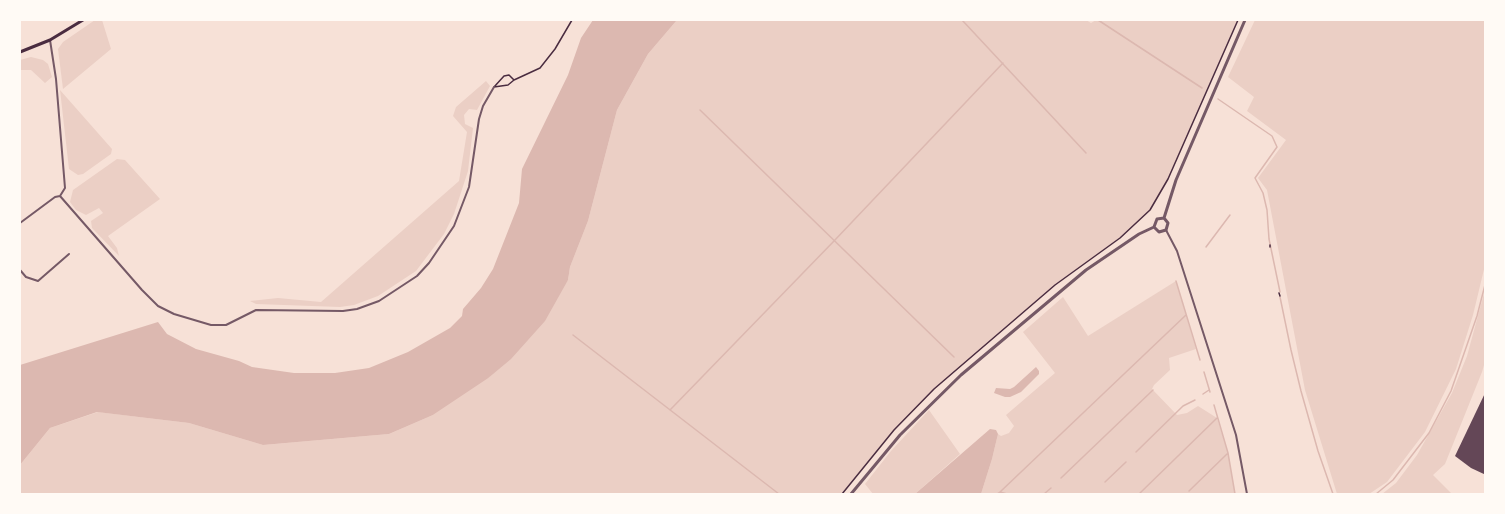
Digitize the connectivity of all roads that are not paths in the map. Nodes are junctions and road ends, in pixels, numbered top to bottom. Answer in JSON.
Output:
{"nodes":[{"id":1,"x":83,"y":20,"type":"edge"},
{"id":2,"x":1245,"y":20,"type":"edge"},
{"id":3,"x":50,"y":40,"type":"junction"},
{"id":4,"x":20,"y":52,"type":"edge"},
{"id":5,"x":494,"y":87,"type":"road end"},
{"id":6,"x":60,"y":196,"type":"junction"},
{"id":7,"x":1164,"y":218,"type":"junction"},
{"id":8,"x":20,"y":223,"type":"edge"},
{"id":9,"x":1154,"y":227,"type":"junction"},
{"id":10,"x":1166,"y":230,"type":"junction"},
{"id":11,"x":69,"y":255,"type":"dead end"},
{"id":12,"x":20,"y":270,"type":"edge"},
{"id":13,"x":851,"y":495,"type":"edge"},
{"id":14,"x":1247,"y":495,"type":"edge"}],
"edges":[{"from":1,"to":3,"type":"main road"},
{"from":2,"to":7,"type":"street"},
{"from":3,"to":4,"type":"main road"},
{"from":3,"to":6,"type":"street"},
{"from":5,"to":6,"type":"street"},
{"from":6,"to":8,"type":"street"},
{"from":7,"to":9,"type":"street"},
{"from":7,"to":10,"type":"street"},
{"from":9,"to":10,"type":"street"},
{"from":9,"to":13,"type":"street"},
{"from":10,"to":14,"type":"street"},
{"from":11,"to":12,"type":"street"}]}
